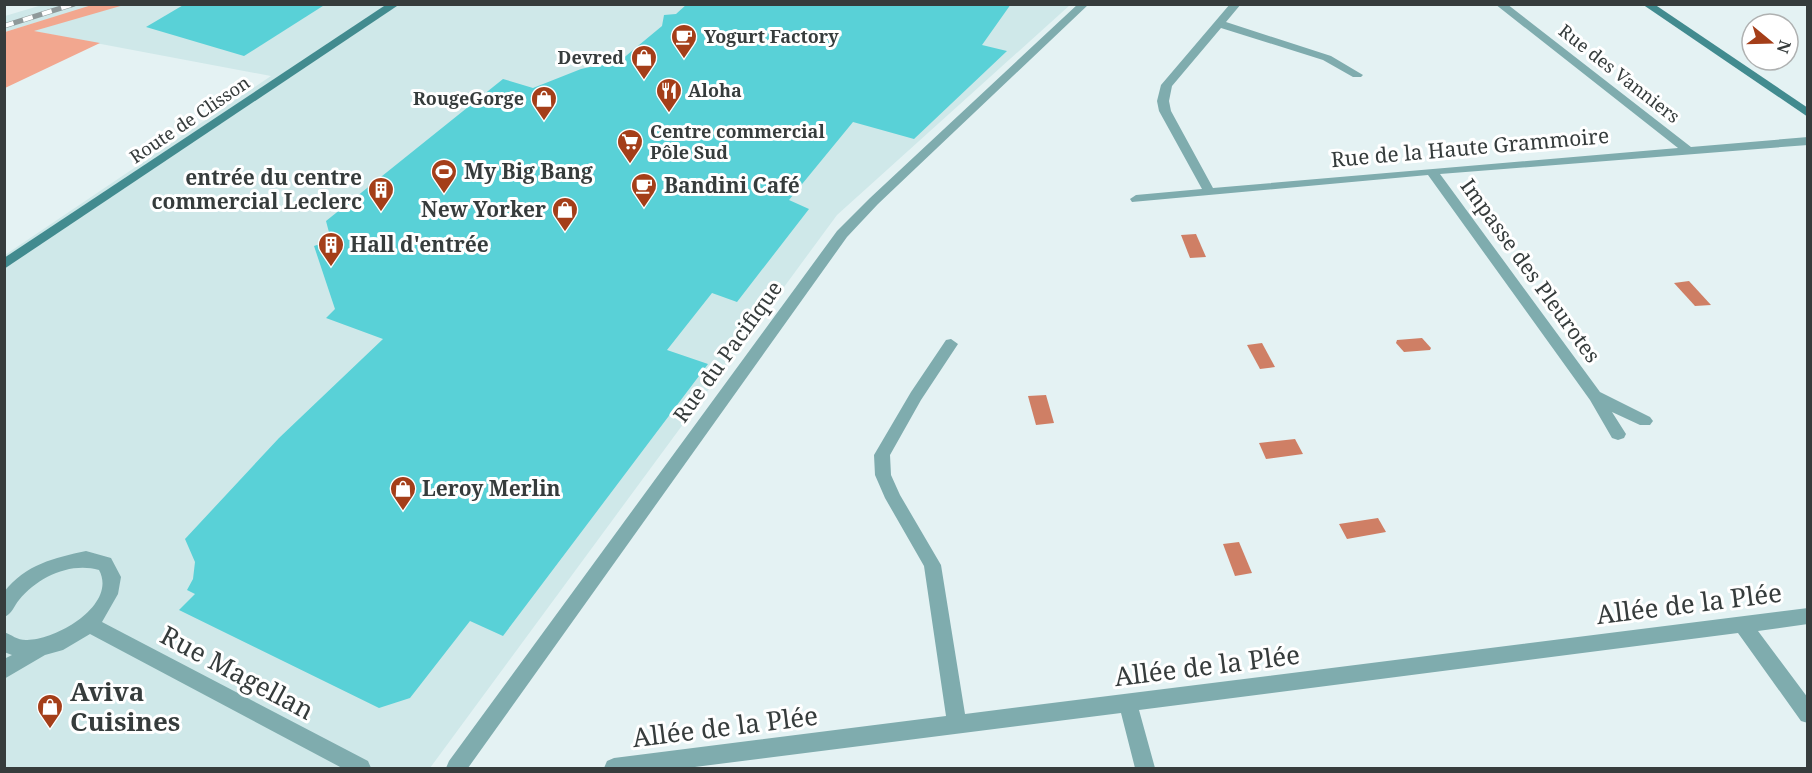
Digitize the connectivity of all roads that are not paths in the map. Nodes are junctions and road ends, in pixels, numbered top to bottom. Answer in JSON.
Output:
{"nodes":[{"id":1,"x":395,"y":4,"type":"edge"},
{"id":2,"x":1084,"y":4,"type":"edge"},
{"id":3,"x":1236,"y":4,"type":"edge"},
{"id":4,"x":1500,"y":4,"type":"edge"},
{"id":5,"x":1647,"y":4,"type":"edge"},
{"id":6,"x":1220,"y":24,"type":"junction"},
{"id":7,"x":1357,"y":75,"type":"dead end"},
{"id":8,"x":1808,"y":114,"type":"edge"},
{"id":9,"x":1808,"y":141,"type":"edge"},
{"id":10,"x":1688,"y":149,"type":"junction"},
{"id":11,"x":1431,"y":171,"type":"junction"},
{"id":12,"x":1209,"y":190,"type":"junction"},
{"id":13,"x":1136,"y":199,"type":"dead end"},
{"id":14,"x":4,"y":265,"type":"edge"},
{"id":15,"x":951,"y":344,"type":"dead end"},
{"id":16,"x":1595,"y":396,"type":"junction"},
{"id":17,"x":1645,"y":422,"type":"dead end"},
{"id":18,"x":1618,"y":434,"type":"dead end"},
{"id":19,"x":4,"y":609,"type":"edge"},
{"id":20,"x":1808,"y":616,"type":"edge"},
{"id":21,"x":89,"y":624,"type":"junction"},
{"id":22,"x":1742,"y":624,"type":"junction"},
{"id":23,"x":4,"y":640,"type":"edge"},
{"id":24,"x":38,"y":649,"type":"junction"},
{"id":25,"x":4,"y":670,"type":"edge"},
{"id":26,"x":1128,"y":703,"type":"junction"},
{"id":27,"x":1808,"y":714,"type":"edge"},
{"id":28,"x":957,"y":724,"type":"junction"},
{"id":29,"x":361,"y":768,"type":"edge"},
{"id":30,"x":456,"y":768,"type":"edge"},
{"id":31,"x":614,"y":768,"type":"edge"},
{"id":32,"x":1145,"y":768,"type":"edge"}],
"edges":[{"from":1,"to":14,"type":"main road","name":"Route de Clisson"},
{"from":2,"to":30,"type":"street","name":"Rue du Pacifique"},
{"from":3,"to":6,"type":"street"},
{"from":4,"to":10,"type":"street","name":"Rue des Vanniers"},
{"from":5,"to":8,"type":"main road"},
{"from":6,"to":7,"type":"street"},
{"from":6,"to":12,"type":"street"},
{"from":9,"to":10,"type":"street","name":"Rue de la Haute Grammoire"},
{"from":10,"to":11,"type":"street","name":"Rue de la Haute Grammoire"},
{"from":11,"to":12,"type":"street","name":"Rue de la Haute Grammoire"},
{"from":11,"to":16,"type":"street","name":"Impasse des Pleurotes"},
{"from":12,"to":13,"type":"street","name":"Rue de la Haute Grammoire"},
{"from":15,"to":28,"type":"street"},
{"from":16,"to":17,"type":"street","name":"Impasse des Pleurotes"},
{"from":16,"to":18,"type":"street","name":"Impasse des Pleurotes"},
{"from":19,"to":21,"type":"street"},
{"from":20,"to":22,"type":"street","name":"Allée de la Plée"},
{"from":21,"to":24,"type":"street"},
{"from":21,"to":29,"type":"street","name":"Rue Magellan"},
{"from":22,"to":26,"type":"street","name":"Allée de la Plée"},
{"from":22,"to":27,"type":"street"},
{"from":23,"to":24,"type":"street"},
{"from":24,"to":25,"type":"street"},
{"from":26,"to":28,"type":"street","name":"Allée de la Plée"},
{"from":26,"to":32,"type":"street"},
{"from":28,"to":31,"type":"street","name":"Allée de la Plée"}]}
